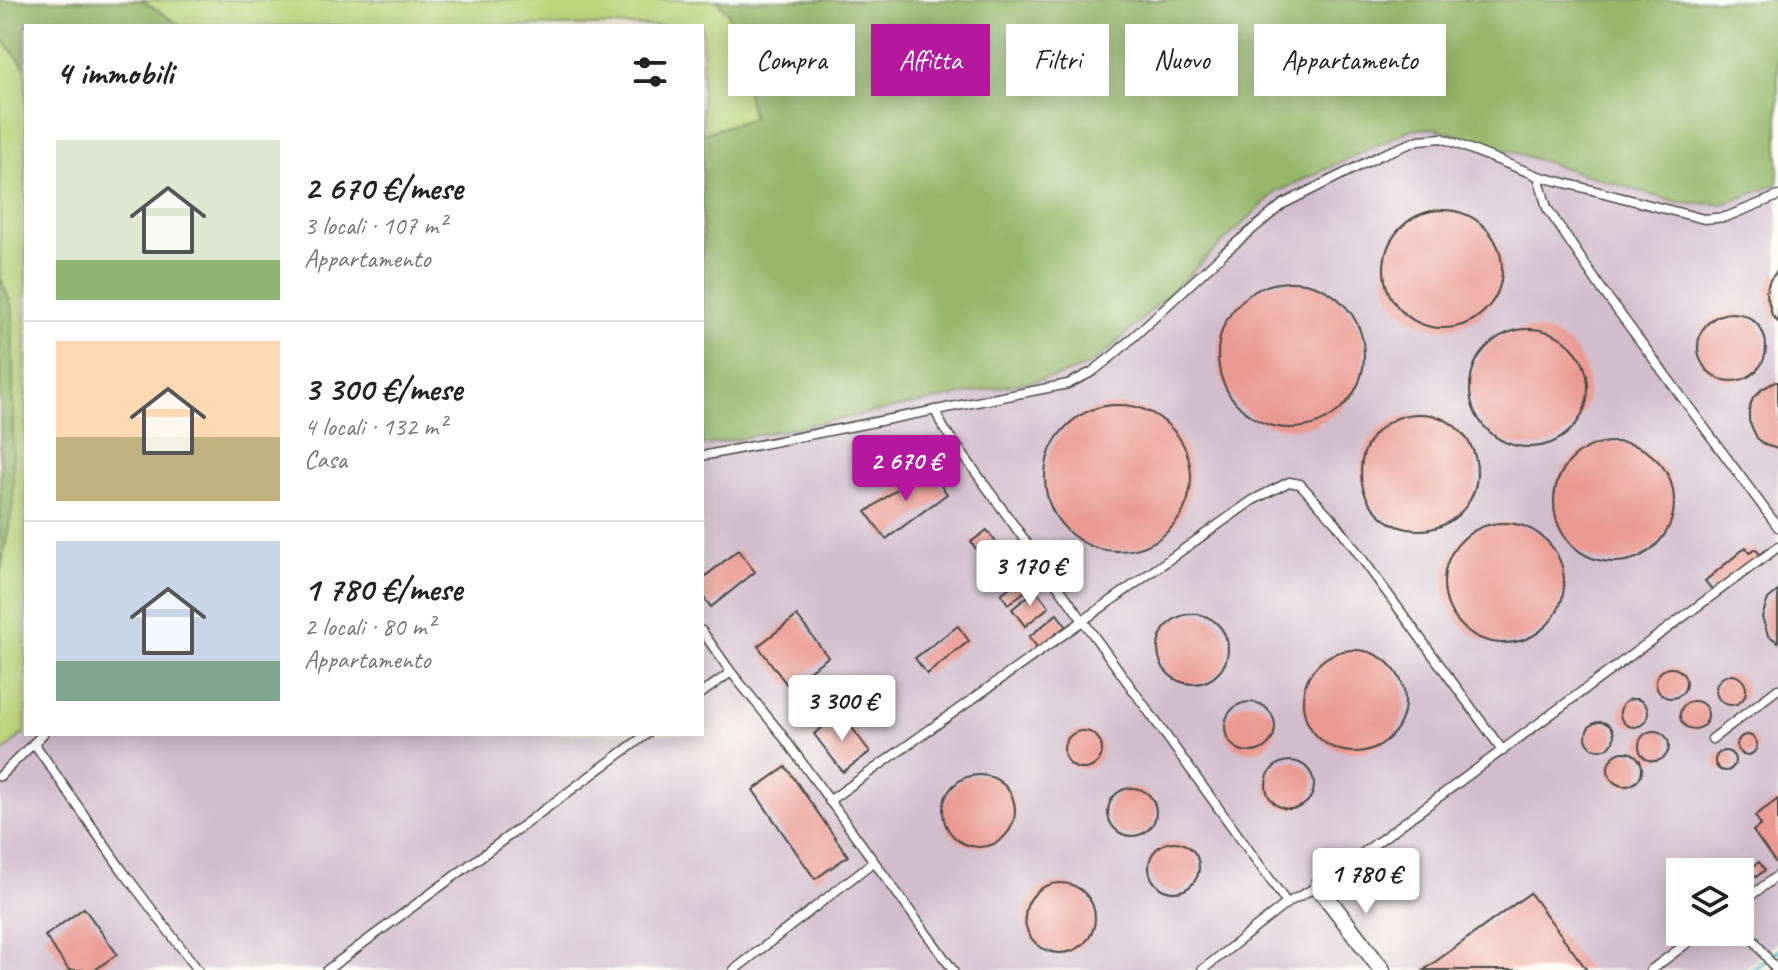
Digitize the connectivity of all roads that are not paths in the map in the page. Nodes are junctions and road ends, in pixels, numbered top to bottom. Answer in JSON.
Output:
{"nodes":[{"id":1,"x":1538,"y":176,"type":"junction"},
{"id":2,"x":1778,"y":196,"type":"edge"},
{"id":3,"x":935,"y":410,"type":"junction"},
{"id":4,"x":704,"y":456,"type":"edge"},
{"id":5,"x":1778,"y":527,"type":"edge"},
{"id":6,"x":1778,"y":547,"type":"edge"},
{"id":7,"x":1082,"y":622,"type":"junction"},
{"id":8,"x":704,"y":634,"type":"edge"},
{"id":9,"x":731,"y":672,"type":"junction"},
{"id":10,"x":1778,"y":689,"type":"edge"},
{"id":11,"x":704,"y":692,"type":"edge"},
{"id":12,"x":41,"y":736,"type":"edge"},
{"id":13,"x":644,"y":736,"type":"edge"},
{"id":14,"x":1712,"y":739,"type":"dead end"},
{"id":15,"x":34,"y":743,"type":"junction"},
{"id":16,"x":1503,"y":751,"type":"junction"},
{"id":17,"x":0,"y":776,"type":"edge"},
{"id":18,"x":829,"y":801,"type":"junction"},
{"id":19,"x":873,"y":862,"type":"junction"},
{"id":20,"x":1778,"y":875,"type":"edge"},
{"id":21,"x":1318,"y":886,"type":"junction"},
{"id":22,"x":1754,"y":893,"type":"edge"},
{"id":23,"x":1287,"y":903,"type":"junction"},
{"id":24,"x":1754,"y":940,"type":"edge"},
{"id":25,"x":1683,"y":946,"type":"edge"},
{"id":26,"x":198,"y":970,"type":"edge"},
{"id":27,"x":327,"y":970,"type":"edge"},
{"id":28,"x":734,"y":970,"type":"edge"},
{"id":29,"x":953,"y":970,"type":"edge"},
{"id":30,"x":1202,"y":970,"type":"edge"},
{"id":31,"x":1382,"y":970,"type":"edge"},
{"id":32,"x":1651,"y":970,"type":"edge"},
{"id":33,"x":1776,"y":970,"type":"edge"}],
"edges":[{"from":1,"to":2,"type":"lane"},
{"from":1,"to":3,"type":"lane"},
{"from":1,"to":5,"type":"lane"},
{"from":3,"to":4,"type":"lane"},
{"from":3,"to":7,"type":"lane"},
{"from":6,"to":16,"type":"lane"},
{"from":7,"to":16,"type":"lane"},
{"from":7,"to":18,"type":"lane"},
{"from":7,"to":23,"type":"lane"},
{"from":8,"to":9,"type":"lane"},
{"from":9,"to":11,"type":"lane"},
{"from":9,"to":18,"type":"lane"},
{"from":10,"to":14,"type":"lane"},
{"from":12,"to":15,"type":"lane"},
{"from":13,"to":27,"type":"lane"},
{"from":15,"to":17,"type":"lane"},
{"from":15,"to":26,"type":"lane"},
{"from":16,"to":21,"type":"lane"},
{"from":18,"to":19,"type":"lane"},
{"from":19,"to":28,"type":"lane"},
{"from":19,"to":29,"type":"lane"},
{"from":20,"to":22,"type":"lane"},
{"from":21,"to":23,"type":"lane"},
{"from":21,"to":31,"type":"street"},
{"from":23,"to":30,"type":"lane"},
{"from":24,"to":33,"type":"lane"},
{"from":25,"to":32,"type":"lane"}]}
